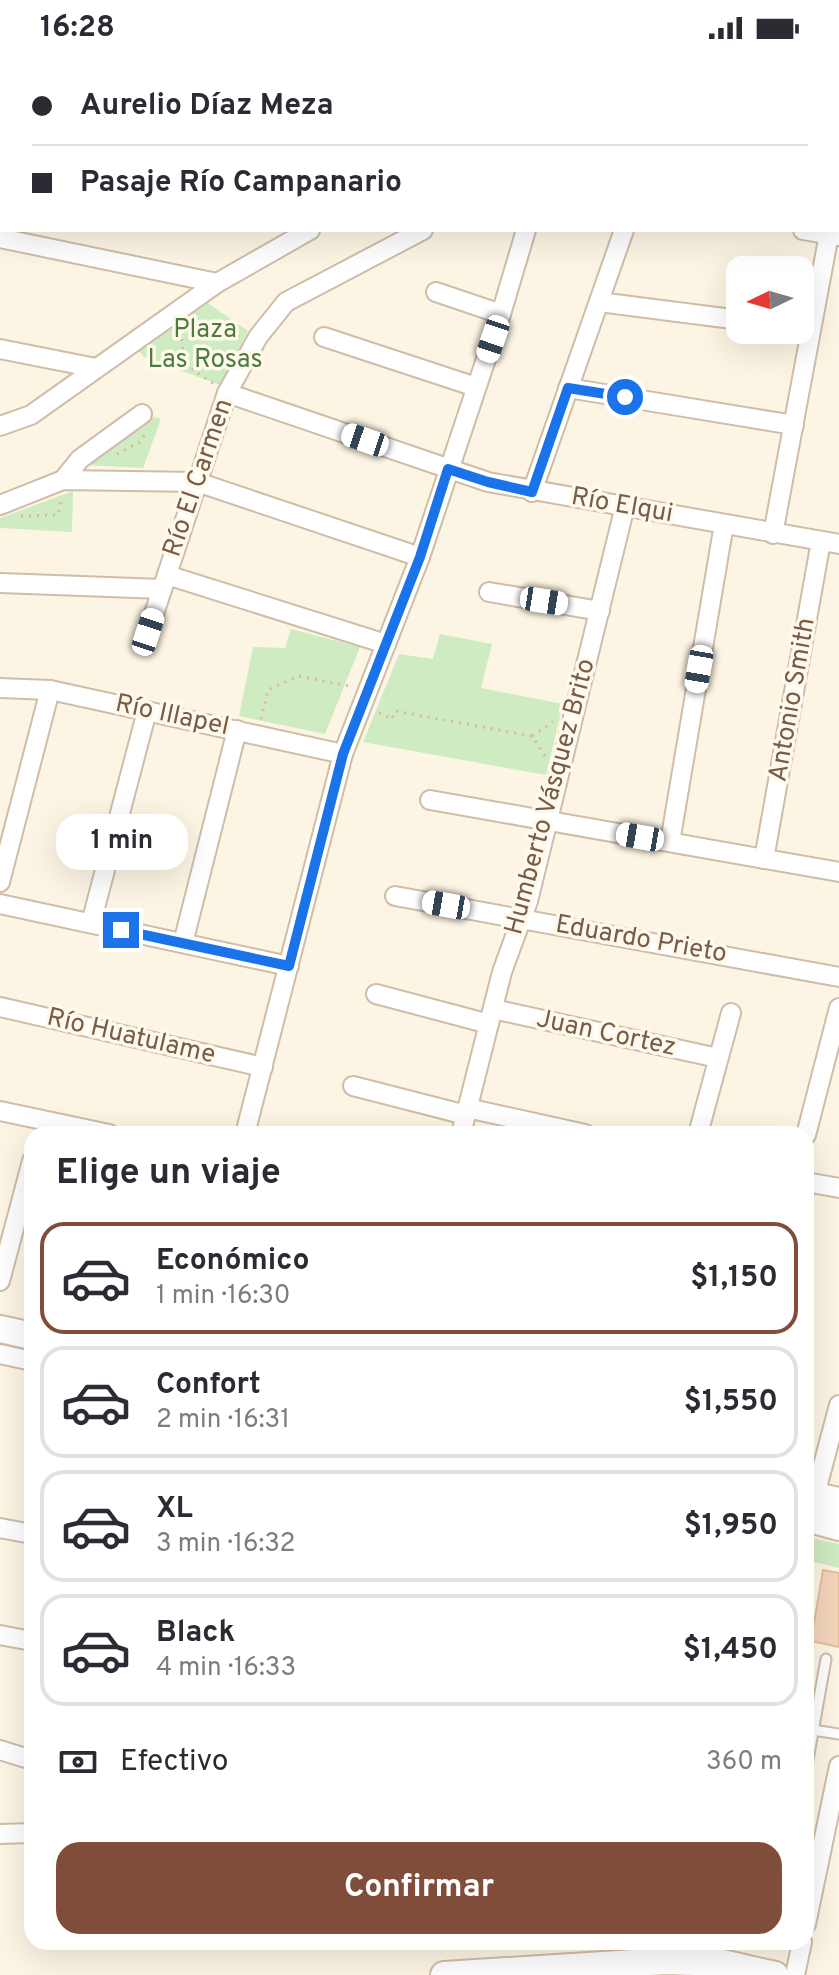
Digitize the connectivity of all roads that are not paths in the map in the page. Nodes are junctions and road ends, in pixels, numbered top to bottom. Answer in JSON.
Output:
{"nodes":[{"id":1,"x":306,"y":232,"type":"edge"},
{"id":2,"x":419,"y":232,"type":"edge"},
{"id":3,"x":525,"y":232,"type":"edge"},
{"id":4,"x":623,"y":232,"type":"edge"},
{"id":5,"x":834,"y":235,"type":"edge"},
{"id":6,"x":0,"y":238,"type":"edge"},
{"id":7,"x":217,"y":283,"type":"junction"},
{"id":8,"x":436,"y":292,"type":"dead end"},
{"id":9,"x":814,"y":301,"type":"edge"},
{"id":10,"x":599,"y":302,"type":"junction"},
{"id":11,"x":501,"y":314,"type":"junction"},
{"id":12,"x":726,"y":318,"type":"edge"},
{"id":13,"x":324,"y":337,"type":"dead end"},
{"id":14,"x":804,"y":344,"type":"edge"},
{"id":15,"x":0,"y":349,"type":"edge"},
{"id":16,"x":96,"y":368,"type":"junction"},
{"id":17,"x":476,"y":387,"type":"junction"},
{"id":18,"x":568,"y":388,"type":"junction"},
{"id":19,"x":227,"y":393,"type":"junction"},
{"id":20,"x":142,"y":414,"type":"dead end"},
{"id":21,"x":794,"y":425,"type":"junction"},
{"id":22,"x":0,"y":426,"type":"edge"},
{"id":23,"x":448,"y":469,"type":"junction"},
{"id":24,"x":63,"y":480,"type":"junction"},
{"id":25,"x":197,"y":482,"type":"junction"},
{"id":26,"x":532,"y":492,"type":"junction"},
{"id":27,"x":0,"y":505,"type":"edge"},
{"id":28,"x":625,"y":506,"type":"junction"},
{"id":29,"x":724,"y":524,"type":"junction"},
{"id":30,"x":773,"y":534,"type":"junction"},
{"id":31,"x":830,"y":543,"type":"edge"},
{"id":32,"x":420,"y":557,"type":"junction"},
{"id":33,"x":164,"y":582,"type":"junction"},
{"id":34,"x":0,"y":583,"type":"edge"},
{"id":35,"x":489,"y":592,"type":"dead end"},
{"id":36,"x":600,"y":611,"type":"junction"},
{"id":37,"x":148,"y":632,"type":"dead end"},
{"id":38,"x":386,"y":644,"type":"junction"},
{"id":39,"x":0,"y":688,"type":"edge"},
{"id":40,"x":50,"y":690,"type":"junction"},
{"id":41,"x":147,"y":711,"type":"junction"},
{"id":42,"x":246,"y":732,"type":"junction"},
{"id":43,"x":343,"y":754,"type":"junction"},
{"id":44,"x":430,"y":800,"type":"dead end"},
{"id":45,"x":549,"y":821,"type":"junction"},
{"id":46,"x":670,"y":842,"type":"junction"},
{"id":47,"x":764,"y":859,"type":"junction"},
{"id":48,"x":839,"y":872,"type":"edge"},
{"id":49,"x":0,"y":882,"type":"edge"},
{"id":50,"x":395,"y":896,"type":"dead end"},
{"id":51,"x":0,"y":904,"type":"edge"},
{"id":52,"x":524,"y":919,"type":"junction"},
{"id":53,"x":91,"y":923,"type":"junction"},
{"id":54,"x":183,"y":943,"type":"junction"},
{"id":55,"x":289,"y":966,"type":"junction"},
{"id":56,"x":839,"y":977,"type":"edge"},
{"id":57,"x":376,"y":994,"type":"dead end"},
{"id":58,"x":0,"y":1007,"type":"edge"},
{"id":59,"x":839,"y":1008,"type":"edge"},
{"id":60,"x":731,"y":1013,"type":"dead end"},
{"id":61,"x":491,"y":1016,"type":"junction"},
{"id":62,"x":718,"y":1058,"type":"junction"},
{"id":63,"x":263,"y":1067,"type":"junction"},
{"id":64,"x":353,"y":1086,"type":"dead end"},
{"id":65,"x":0,"y":1111,"type":"edge"},
{"id":66,"x":467,"y":1112,"type":"junction"},
{"id":67,"x":38,"y":1126,"type":"edge"},
{"id":68,"x":247,"y":1126,"type":"edge"},
{"id":69,"x":463,"y":1126,"type":"edge"},
{"id":70,"x":542,"y":1126,"type":"edge"},
{"id":71,"x":700,"y":1126,"type":"edge"},
{"id":72,"x":808,"y":1126,"type":"edge"},
{"id":73,"x":814,"y":1183,"type":"edge"},
{"id":74,"x":839,"y":1188,"type":"edge"},
{"id":75,"x":24,"y":1191,"type":"edge"},
{"id":76,"x":0,"y":1281,"type":"edge"},
{"id":77,"x":0,"y":1329,"type":"edge"},
{"id":78,"x":24,"y":1334,"type":"edge"},
{"id":79,"x":0,"y":1354,"type":"edge"},
{"id":80,"x":24,"y":1359,"type":"edge"},
{"id":81,"x":839,"y":1405,"type":"edge"},
{"id":82,"x":814,"y":1508,"type":"edge"},
{"id":83,"x":839,"y":1527,"type":"edge"},
{"id":84,"x":0,"y":1528,"type":"edge"},
{"id":85,"x":24,"y":1532,"type":"edge"},
{"id":86,"x":0,"y":1635,"type":"edge"},
{"id":87,"x":24,"y":1640,"type":"edge"},
{"id":88,"x":826,"y":1659,"type":"dead end"},
{"id":89,"x":814,"y":1725,"type":"edge"},
{"id":90,"x":814,"y":1730,"type":"edge"},
{"id":91,"x":839,"y":1734,"type":"edge"},
{"id":92,"x":0,"y":1750,"type":"edge"},
{"id":93,"x":24,"y":1758,"type":"edge"},
{"id":94,"x":839,"y":1766,"type":"edge"},
{"id":95,"x":24,"y":1833,"type":"edge"},
{"id":96,"x":0,"y":1834,"type":"edge"},
{"id":97,"x":814,"y":1886,"type":"edge"},
{"id":98,"x":800,"y":1950,"type":"edge"},
{"id":99,"x":444,"y":1975,"type":"edge"},
{"id":100,"x":775,"y":1975,"type":"edge"},
{"id":101,"x":795,"y":1975,"type":"edge"}],
"edges":[{"from":1,"to":7,"type":"street"},
{"from":2,"to":19,"type":"street","name":"Río El Carmen"},
{"from":3,"to":11,"type":"street"},
{"from":4,"to":10,"type":"street"},
{"from":5,"to":9,"type":"street"},
{"from":6,"to":7,"type":"street"},
{"from":7,"to":16,"type":"street"},
{"from":8,"to":11,"type":"street"},
{"from":10,"to":12,"type":"street"},
{"from":10,"to":18,"type":"street"},
{"from":11,"to":17,"type":"street"},
{"from":13,"to":17,"type":"street"},
{"from":14,"to":21,"type":"street"},
{"from":15,"to":16,"type":"street"},
{"from":16,"to":22,"type":"street"},
{"from":17,"to":23,"type":"street"},
{"from":18,"to":21,"type":"street"},
{"from":18,"to":26,"type":"street"},
{"from":19,"to":23,"type":"street","name":"Río Elqui"},
{"from":19,"to":25,"type":"street","name":"Río El Carmen"},
{"from":20,"to":24,"type":"street"},
{"from":21,"to":30,"type":"street"},
{"from":23,"to":26,"type":"street","name":"Río Elqui"},
{"from":23,"to":32,"type":"street"},
{"from":24,"to":25,"type":"street"},
{"from":24,"to":27,"type":"street"},
{"from":25,"to":32,"type":"street"},
{"from":25,"to":33,"type":"street","name":"Río El Carmen"},
{"from":26,"to":28,"type":"street","name":"Río Elqui"},
{"from":28,"to":29,"type":"street","name":"Río Elqui"},
{"from":28,"to":36,"type":"street","name":"Humberto Vásquez Brito"},
{"from":29,"to":30,"type":"street","name":"Río Elqui"},
{"from":29,"to":46,"type":"street"},
{"from":30,"to":31,"type":"street","name":"Río Elqui"},
{"from":31,"to":47,"type":"street","name":"Antonio Smith"},
{"from":32,"to":38,"type":"street"},
{"from":33,"to":34,"type":"street"},
{"from":33,"to":37,"type":"street","name":"Río El Carmen"},
{"from":33,"to":38,"type":"street"},
{"from":35,"to":36,"type":"street"},
{"from":36,"to":45,"type":"street","name":"Humberto Vásquez Brito"},
{"from":38,"to":43,"type":"street"},
{"from":39,"to":40,"type":"street","name":"Río Illapel"},
{"from":40,"to":41,"type":"street","name":"Río Illapel"},
{"from":40,"to":49,"type":"street"},
{"from":41,"to":42,"type":"street","name":"Río Illapel"},
{"from":41,"to":53,"type":"street"},
{"from":42,"to":43,"type":"street","name":"Río Illapel"},
{"from":42,"to":54,"type":"street"},
{"from":43,"to":55,"type":"street"},
{"from":44,"to":45,"type":"street"},
{"from":45,"to":46,"type":"street"},
{"from":45,"to":52,"type":"street","name":"Humberto Vásquez Brito"},
{"from":46,"to":47,"type":"street"},
{"from":47,"to":48,"type":"street"},
{"from":50,"to":52,"type":"street","name":"Eduardo Prieto"},
{"from":51,"to":53,"type":"street"},
{"from":52,"to":56,"type":"street","name":"Eduardo Prieto"},
{"from":52,"to":61,"type":"street","name":"Humberto Vásquez Brito"},
{"from":53,"to":54,"type":"street"},
{"from":54,"to":55,"type":"street"},
{"from":55,"to":63,"type":"street"},
{"from":57,"to":61,"type":"street","name":"Juan Cortez"},
{"from":58,"to":63,"type":"street","name":"Río Huatulame"},
{"from":59,"to":72,"type":"street"},
{"from":60,"to":62,"type":"street"},
{"from":61,"to":62,"type":"street","name":"Juan Cortez"},
{"from":61,"to":66,"type":"street","name":"Humberto Vásquez Brito"},
{"from":62,"to":71,"type":"street"},
{"from":63,"to":68,"type":"street"},
{"from":64,"to":66,"type":"street"},
{"from":65,"to":67,"type":"street"},
{"from":66,"to":69,"type":"street","name":"Humberto Vásquez Brito"},
{"from":66,"to":70,"type":"street"},
{"from":73,"to":74,"type":"street"},
{"from":75,"to":76,"type":"street"},
{"from":77,"to":78,"type":"main road"},
{"from":79,"to":80,"type":"street"},
{"from":81,"to":82,"type":"street"},
{"from":82,"to":83,"type":"main road"},
{"from":84,"to":85,"type":"street"},
{"from":86,"to":87,"type":"street"},
{"from":88,"to":89,"type":"lane"},
{"from":90,"to":91,"type":"lane"},
{"from":92,"to":93,"type":"street"},
{"from":94,"to":97,"type":"street"},
{"from":95,"to":96,"type":"street"},
{"from":98,"to":101,"type":"street"},
{"from":99,"to":100,"type":"main road"}]}
